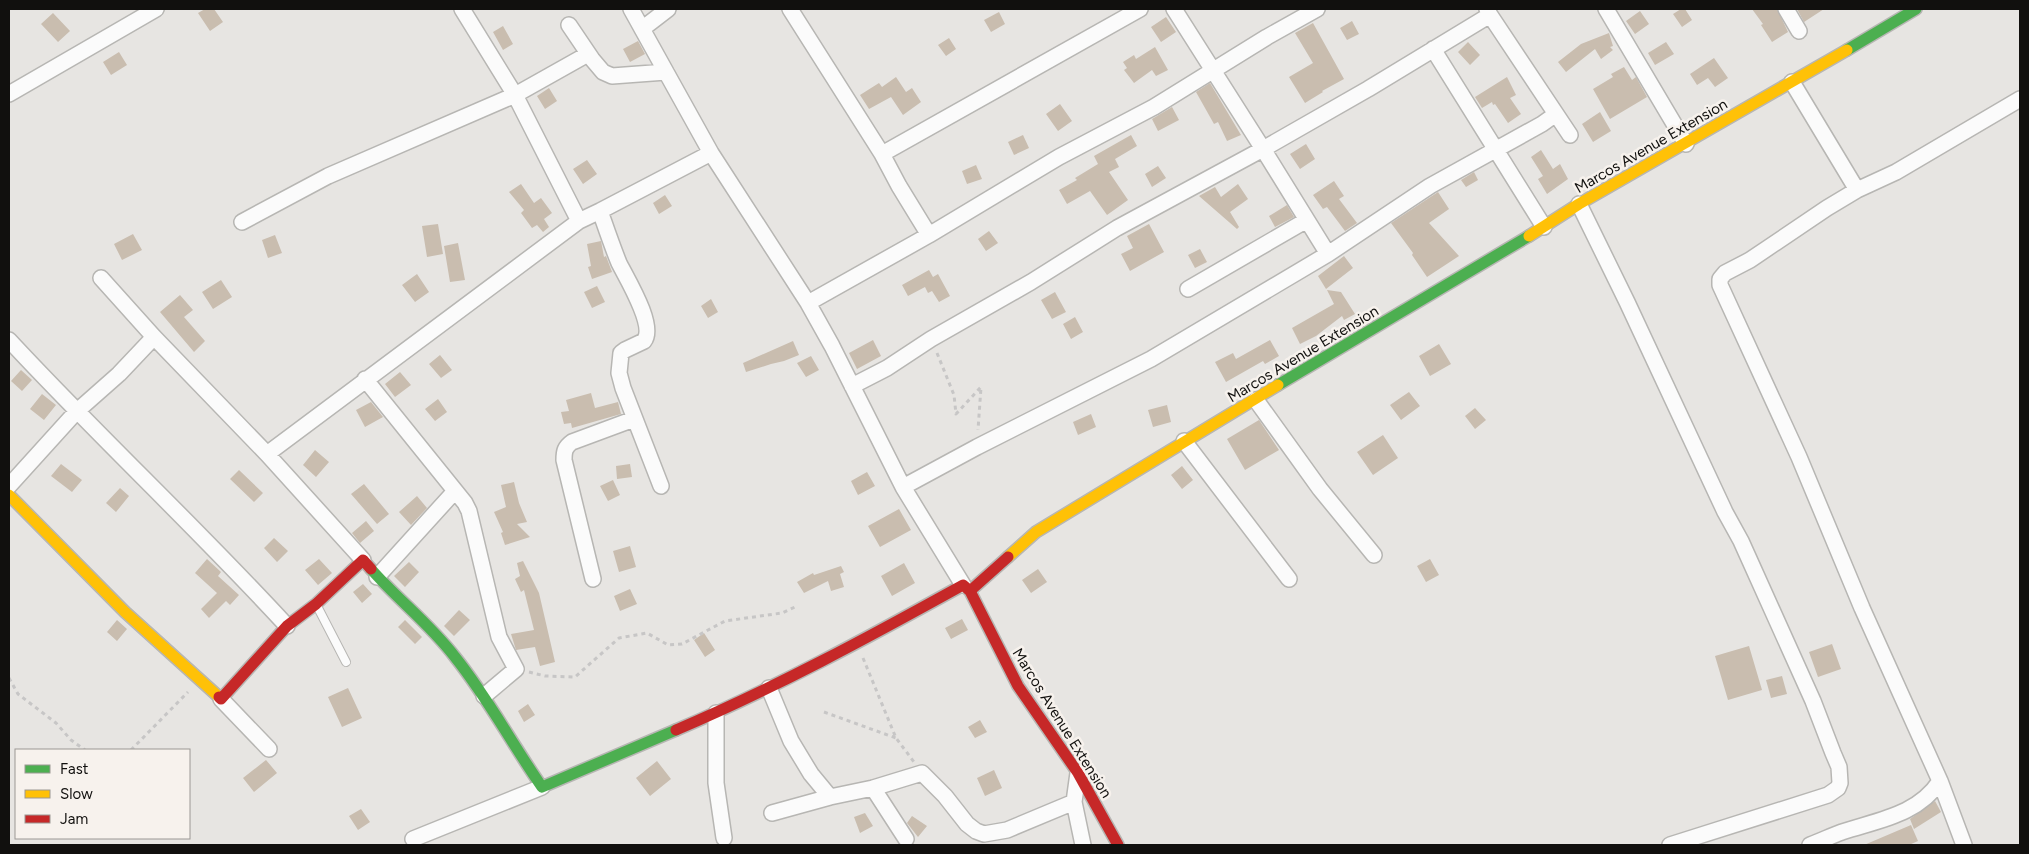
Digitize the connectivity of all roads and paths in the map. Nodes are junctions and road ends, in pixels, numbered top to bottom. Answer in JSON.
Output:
{"nodes":[{"id":1,"x":156,"y":9,"type":"edge"},
{"id":2,"x":462,"y":9,"type":"edge"},
{"id":3,"x":631,"y":9,"type":"edge"},
{"id":4,"x":668,"y":9,"type":"edge"},
{"id":5,"x":790,"y":9,"type":"edge"},
{"id":6,"x":1140,"y":9,"type":"edge"},
{"id":7,"x":1174,"y":9,"type":"edge"},
{"id":8,"x":1318,"y":9,"type":"edge"},
{"id":9,"x":1786,"y":9,"type":"edge"},
{"id":10,"x":1916,"y":9,"type":"edge"},
{"id":11,"x":1611,"y":10,"type":"edge"},
{"id":12,"x":1489,"y":12,"type":"edge"},
{"id":13,"x":569,"y":25,"type":"dead end"},
{"id":14,"x":642,"y":29,"type":"junction"},
{"id":15,"x":1799,"y":31,"type":"dead end"},
{"id":16,"x":1433,"y":50,"type":"junction"},
{"id":17,"x":588,"y":54,"type":"junction"},
{"id":18,"x":1214,"y":70,"type":"junction"},
{"id":19,"x":666,"y":72,"type":"junction"},
{"id":20,"x":1792,"y":82,"type":"junction"},
{"id":21,"x":9,"y":94,"type":"edge"},
{"id":22,"x":515,"y":95,"type":"junction"},
{"id":23,"x":2020,"y":99,"type":"edge"},
{"id":24,"x":1556,"y":114,"type":"junction"},
{"id":25,"x":1570,"y":135,"type":"dead end"},
{"id":26,"x":1686,"y":144,"type":"junction"},
{"id":27,"x":1263,"y":149,"type":"junction"},
{"id":28,"x":1495,"y":150,"type":"junction"},
{"id":29,"x":710,"y":153,"type":"junction"},
{"id":30,"x":882,"y":154,"type":"junction"},
{"id":31,"x":1858,"y":190,"type":"junction"},
{"id":32,"x":1579,"y":204,"type":"junction"},
{"id":33,"x":600,"y":211,"type":"junction"},
{"id":34,"x":1307,"y":220,"type":"junction"},
{"id":35,"x":579,"y":221,"type":"junction"},
{"id":36,"x":242,"y":222,"type":"dead end"},
{"id":37,"x":1544,"y":228,"type":"junction"},
{"id":38,"x":929,"y":235,"type":"junction"},
{"id":39,"x":1328,"y":254,"type":"junction"},
{"id":40,"x":101,"y":278,"type":"dead end"},
{"id":41,"x":1188,"y":289,"type":"dead end"},
{"id":42,"x":808,"y":303,"type":"junction"},
{"id":43,"x":154,"y":337,"type":"junction"},
{"id":44,"x":931,"y":339,"type":"junction"},
{"id":45,"x":9,"y":340,"type":"edge"},
{"id":46,"x":365,"y":379,"type":"junction"},
{"id":47,"x":852,"y":386,"type":"junction"},
{"id":48,"x":1256,"y":400,"type":"junction"},
{"id":49,"x":76,"y":412,"type":"junction"},
{"id":50,"x":634,"y":419,"type":"junction"},
{"id":51,"x":1184,"y":442,"type":"junction"},
{"id":52,"x":977,"y":447,"type":"junction"},
{"id":53,"x":267,"y":454,"type":"junction"},
{"id":54,"x":9,"y":486,"type":"edge"},
{"id":55,"x":661,"y":486,"type":"dead end"},
{"id":56,"x":903,"y":486,"type":"junction"},
{"id":57,"x":455,"y":491,"type":"junction"},
{"id":58,"x":9,"y":495,"type":"edge"},
{"id":59,"x":1374,"y":554,"type":"dead end"},
{"id":60,"x":362,"y":560,"type":"junction"},
{"id":61,"x":377,"y":578,"type":"junction"},
{"id":62,"x":593,"y":579,"type":"dead end"},
{"id":63,"x":1290,"y":579,"type":"dead end"},
{"id":64,"x":967,"y":588,"type":"junction"},
{"id":65,"x":316,"y":604,"type":"junction"},
{"id":66,"x":795,"y":607,"type":"dead end"},
{"id":67,"x":287,"y":626,"type":"junction"},
{"id":68,"x":858,"y":643,"type":"junction"},
{"id":69,"x":346,"y":662,"type":"dead end"},
{"id":70,"x":516,"y":669,"type":"junction"},
{"id":71,"x":9,"y":678,"type":"edge"},
{"id":72,"x":200,"y":680,"type":"junction"},
{"id":73,"x":769,"y":688,"type":"junction"},
{"id":74,"x":484,"y":696,"type":"junction"},
{"id":75,"x":221,"y":699,"type":"junction"},
{"id":76,"x":824,"y":712,"type":"dead end"},
{"id":77,"x":716,"y":713,"type":"junction"},
{"id":78,"x":896,"y":738,"type":"junction"},
{"id":79,"x":269,"y":748,"type":"dead end"},
{"id":80,"x":84,"y":749,"type":"edge"},
{"id":81,"x":132,"y":749,"type":"edge"},
{"id":82,"x":922,"y":773,"type":"junction"},
{"id":83,"x":1078,"y":773,"type":"junction"},
{"id":84,"x":1940,"y":781,"type":"junction"},
{"id":85,"x":542,"y":787,"type":"junction"},
{"id":86,"x":873,"y":788,"type":"junction"},
{"id":87,"x":830,"y":797,"type":"junction"},
{"id":88,"x":1074,"y":802,"type":"junction"},
{"id":89,"x":772,"y":813,"type":"dead end"},
{"id":90,"x":413,"y":838,"type":"dead end"},
{"id":91,"x":724,"y":838,"type":"dead end"},
{"id":92,"x":906,"y":840,"type":"dead end"},
{"id":93,"x":1083,"y":845,"type":"edge"},
{"id":94,"x":1118,"y":845,"type":"edge"},
{"id":95,"x":1670,"y":845,"type":"edge"},
{"id":96,"x":1810,"y":845,"type":"edge"},
{"id":97,"x":1964,"y":845,"type":"edge"}],
"edges":[{"from":1,"to":21,"type":"street"},
{"from":2,"to":22,"type":"street"},
{"from":3,"to":14,"type":"street"},
{"from":4,"to":14,"type":"street"},
{"from":5,"to":30,"type":"street"},
{"from":6,"to":30,"type":"street"},
{"from":7,"to":18,"type":"street"},
{"from":8,"to":18,"type":"street"},
{"from":9,"to":15,"type":"street"},
{"from":10,"to":20,"type":"street","name":"Marcos Avenue Extension"},
{"from":11,"to":26,"type":"street"},
{"from":12,"to":16,"type":"street"},
{"from":12,"to":24,"type":"street"},
{"from":13,"to":17,"type":"street"},
{"from":14,"to":19,"type":"street"},
{"from":16,"to":27,"type":"street"},
{"from":16,"to":28,"type":"street"},
{"from":17,"to":19,"type":"street"},
{"from":17,"to":22,"type":"street"},
{"from":18,"to":27,"type":"street"},
{"from":18,"to":38,"type":"street"},
{"from":19,"to":29,"type":"street"},
{"from":20,"to":26,"type":"street","name":"Marcos Avenue Extension"},
{"from":20,"to":31,"type":"street"},
{"from":22,"to":35,"type":"street"},
{"from":22,"to":36,"type":"street"},
{"from":23,"to":31,"type":"street"},
{"from":24,"to":25,"type":"street"},
{"from":24,"to":28,"type":"street"},
{"from":26,"to":32,"type":"street","name":"Marcos Avenue Extension"},
{"from":27,"to":34,"type":"street"},
{"from":27,"to":44,"type":"street"},
{"from":28,"to":37,"type":"street"},
{"from":28,"to":39,"type":"street"},
{"from":29,"to":33,"type":"street"},
{"from":29,"to":42,"type":"street"},
{"from":30,"to":38,"type":"street"},
{"from":31,"to":84,"type":"street"},
{"from":32,"to":37,"type":"street","name":"Marcos Avenue Extension"},
{"from":32,"to":95,"type":"street"},
{"from":33,"to":35,"type":"street"},
{"from":33,"to":50,"type":"street"},
{"from":34,"to":39,"type":"street"},
{"from":34,"to":41,"type":"street"},
{"from":35,"to":46,"type":"street"},
{"from":37,"to":48,"type":"street","name":"Marcos Avenue Extension"},
{"from":38,"to":42,"type":"street"},
{"from":39,"to":52,"type":"street"},
{"from":40,"to":43,"type":"street"},
{"from":42,"to":47,"type":"street"},
{"from":43,"to":49,"type":"street"},
{"from":43,"to":53,"type":"street"},
{"from":44,"to":47,"type":"street"},
{"from":44,"to":52,"type":"path"},
{"from":45,"to":49,"type":"street"},
{"from":46,"to":53,"type":"street"},
{"from":46,"to":57,"type":"street"},
{"from":47,"to":56,"type":"street"},
{"from":48,"to":51,"type":"street","name":"Marcos Avenue Extension"},
{"from":48,"to":59,"type":"street"},
{"from":49,"to":54,"type":"street"},
{"from":49,"to":67,"type":"street"},
{"from":50,"to":55,"type":"street"},
{"from":50,"to":62,"type":"street"},
{"from":51,"to":63,"type":"street"},
{"from":51,"to":64,"type":"street","name":"Marcos Avenue Extension"},
{"from":52,"to":56,"type":"street"},
{"from":53,"to":60,"type":"street"},
{"from":56,"to":64,"type":"street"},
{"from":57,"to":61,"type":"street"},
{"from":57,"to":70,"type":"street"},
{"from":58,"to":72,"type":"street"},
{"from":60,"to":61,"type":"street"},
{"from":60,"to":65,"type":"street"},
{"from":61,"to":74,"type":"street"},
{"from":64,"to":68,"type":"street"},
{"from":64,"to":83,"type":"street","name":"Marcos Avenue Extension"},
{"from":65,"to":67,"type":"street"},
{"from":65,"to":69,"type":"lane"},
{"from":66,"to":70,"type":"path"},
{"from":67,"to":75,"type":"street"},
{"from":68,"to":73,"type":"street"},
{"from":68,"to":78,"type":"path"},
{"from":70,"to":74,"type":"street"},
{"from":71,"to":80,"type":"path"},
{"from":72,"to":75,"type":"street"},
{"from":72,"to":81,"type":"path"},
{"from":73,"to":77,"type":"street"},
{"from":73,"to":87,"type":"street"},
{"from":74,"to":85,"type":"street"},
{"from":75,"to":79,"type":"street"},
{"from":76,"to":78,"type":"path"},
{"from":77,"to":85,"type":"street"},
{"from":77,"to":91,"type":"street"},
{"from":78,"to":82,"type":"path"},
{"from":82,"to":86,"type":"street"},
{"from":82,"to":88,"type":"street"},
{"from":83,"to":88,"type":"street"},
{"from":83,"to":94,"type":"street","name":"Marcos Avenue Extension"},
{"from":84,"to":96,"type":"street"},
{"from":84,"to":97,"type":"street"},
{"from":85,"to":90,"type":"street"},
{"from":86,"to":87,"type":"street"},
{"from":86,"to":92,"type":"street"},
{"from":87,"to":89,"type":"street"},
{"from":88,"to":93,"type":"street"}]}
